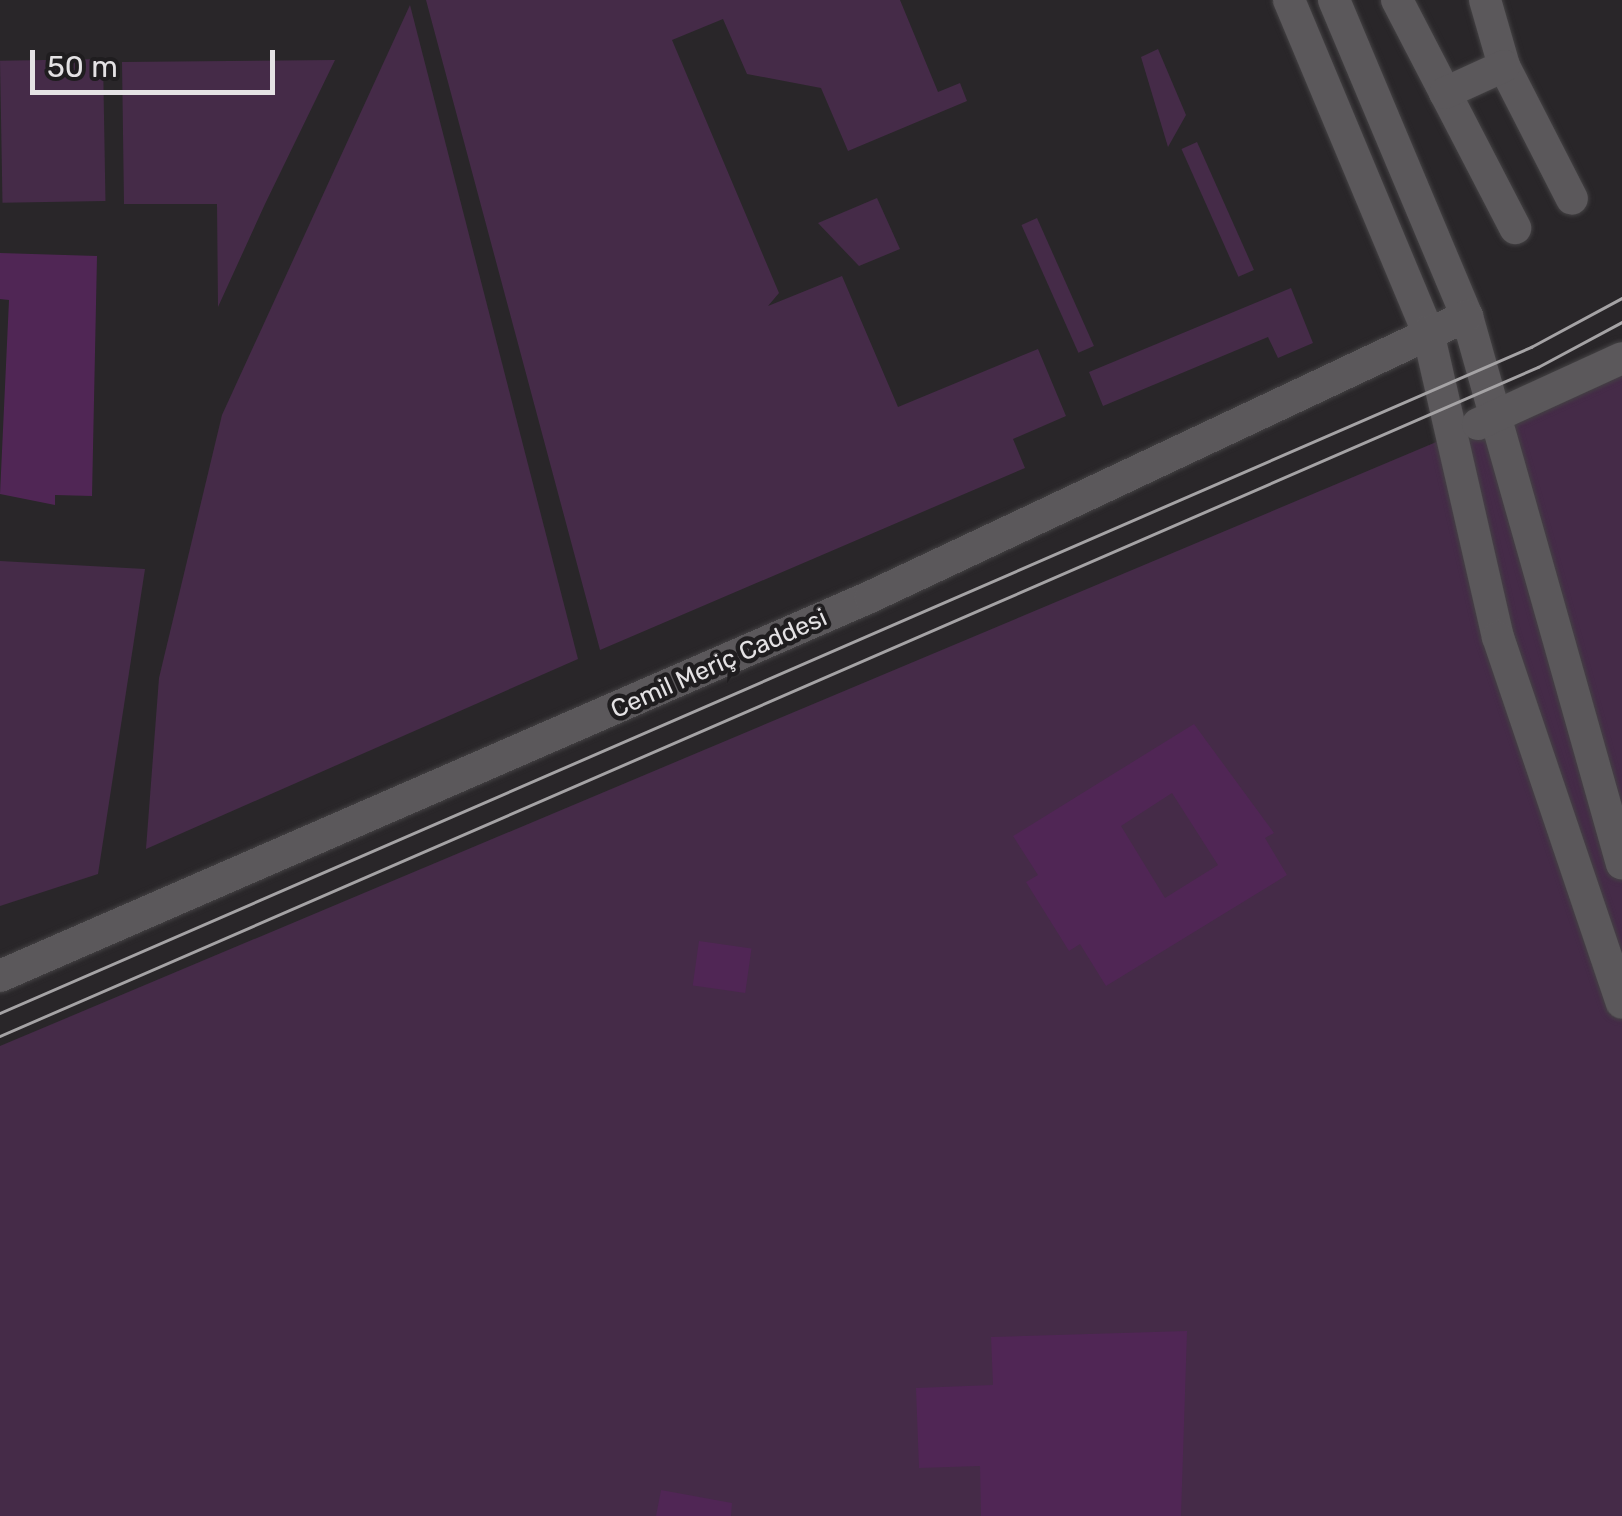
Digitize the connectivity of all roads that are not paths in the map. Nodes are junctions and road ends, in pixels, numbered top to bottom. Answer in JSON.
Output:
{"nodes":[{"id":1,"x":1289,"y":0,"type":"edge"},
{"id":2,"x":1334,"y":0,"type":"edge"},
{"id":3,"x":1397,"y":0,"type":"edge"},
{"id":4,"x":1485,"y":0,"type":"edge"},
{"id":5,"x":1504,"y":66,"type":"junction"},
{"id":6,"x":1445,"y":93,"type":"junction"},
{"id":7,"x":1572,"y":199,"type":"dead end"},
{"id":8,"x":1514,"y":228,"type":"dead end"},
{"id":9,"x":1467,"y":316,"type":"junction"},
{"id":10,"x":1428,"y":332,"type":"junction"},
{"id":11,"x":1622,"y":358,"type":"edge"},
{"id":12,"x":1497,"y":416,"type":"junction"},
{"id":13,"x":1455,"y":433,"type":"junction"},
{"id":14,"x":1622,"y":864,"type":"edge"},
{"id":15,"x":0,"y":976,"type":"edge"},
{"id":16,"x":1622,"y":1003,"type":"edge"}],
"edges":[{"from":1,"to":10,"type":"street"},
{"from":2,"to":9,"type":"street"},
{"from":3,"to":6,"type":"street"},
{"from":4,"to":5,"type":"street"},
{"from":5,"to":6,"type":"street"},
{"from":5,"to":7,"type":"street"},
{"from":6,"to":8,"type":"street"},
{"from":9,"to":10,"type":"street","name":"Cemil Meriç Caddesi"},
{"from":9,"to":12,"type":"street"},
{"from":10,"to":13,"type":"street"},
{"from":10,"to":15,"type":"street","name":"Cemil Meriç Caddesi"},
{"from":11,"to":12,"type":"street"},
{"from":12,"to":13,"type":"street"},
{"from":12,"to":14,"type":"street"},
{"from":13,"to":16,"type":"street"}]}
